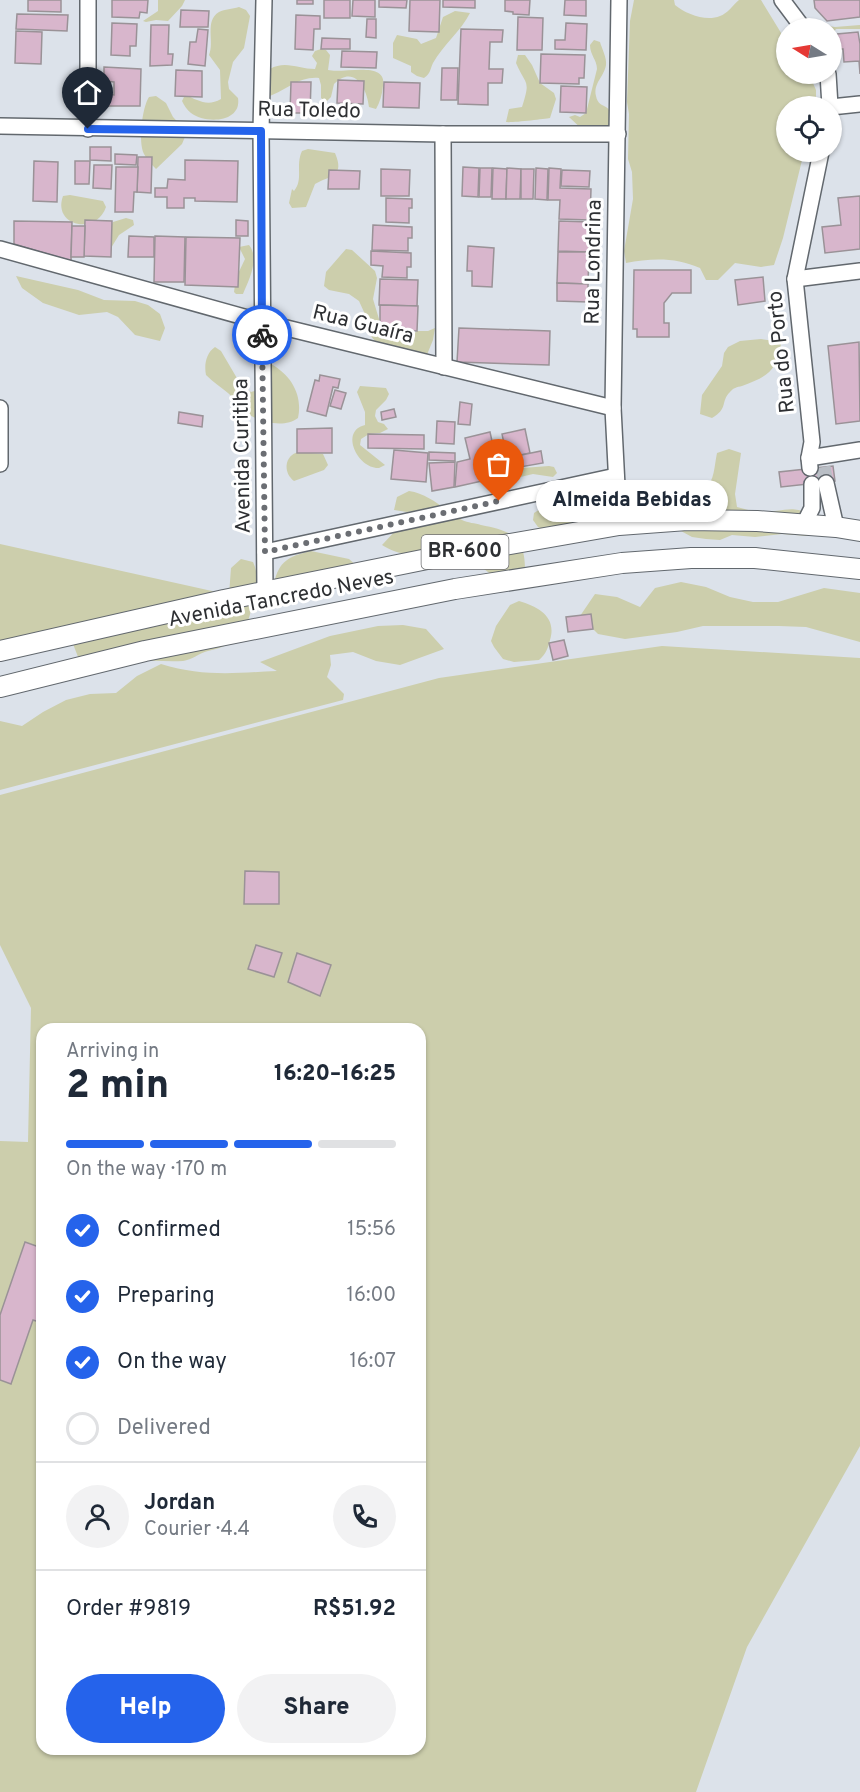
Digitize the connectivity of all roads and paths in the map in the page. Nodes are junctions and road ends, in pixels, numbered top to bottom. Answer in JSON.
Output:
{"nodes":[{"id":1,"x":88,"y":0,"type":"edge"},
{"id":2,"x":264,"y":0,"type":"edge"},
{"id":3,"x":620,"y":0,"type":"edge"},
{"id":4,"x":782,"y":0,"type":"edge"},
{"id":5,"x":796,"y":18,"type":"edge"},
{"id":6,"x":860,"y":104,"type":"edge"},
{"id":7,"x":842,"y":106,"type":"edge"},
{"id":8,"x":0,"y":126,"type":"edge"},
{"id":9,"x":88,"y":129,"type":"junction"},
{"id":10,"x":261,"y":131,"type":"junction"},
{"id":11,"x":443,"y":134,"type":"junction"},
{"id":12,"x":618,"y":134,"type":"junction"},
{"id":13,"x":819,"y":162,"type":"edge"},
{"id":14,"x":0,"y":249,"type":"edge"},
{"id":15,"x":860,"y":272,"type":"edge"},
{"id":16,"x":795,"y":279,"type":"junction"},
{"id":17,"x":262,"y":322,"type":"junction"},
{"id":18,"x":444,"y":367,"type":"junction"},
{"id":19,"x":0,"y":408,"type":"edge"},
{"id":20,"x":613,"y":408,"type":"junction"},
{"id":21,"x":860,"y":450,"type":"edge"},
{"id":22,"x":1,"y":458,"type":"edge"},
{"id":23,"x":616,"y":476,"type":"junction"},
{"id":24,"x":804,"y":524,"type":"junction"},
{"id":25,"x":619,"y":525,"type":"junction"},
{"id":26,"x":836,"y":527,"type":"junction"},
{"id":27,"x":860,"y":531,"type":"edge"},
{"id":28,"x":265,"y":552,"type":"junction"},
{"id":29,"x":860,"y":569,"type":"edge"},
{"id":30,"x":265,"y":592,"type":"junction"},
{"id":31,"x":0,"y":651,"type":"edge"},
{"id":32,"x":0,"y":687,"type":"edge"}],
"edges":[{"from":1,"to":9,"type":"street"},
{"from":2,"to":10,"type":"street","name":"Avenida Curitiba"},
{"from":3,"to":12,"type":"street","name":"Rua Londrina"},
{"from":4,"to":5,"type":"street"},
{"from":6,"to":7,"type":"street"},
{"from":8,"to":9,"type":"street","name":"Rua Toledo"},
{"from":9,"to":10,"type":"street","name":"Rua Toledo"},
{"from":10,"to":11,"type":"street","name":"Rua Toledo"},
{"from":10,"to":17,"type":"street","name":"Avenida Curitiba"},
{"from":11,"to":12,"type":"street","name":"Rua Toledo"},
{"from":11,"to":18,"type":"street"},
{"from":12,"to":20,"type":"street","name":"Rua Londrina"},
{"from":13,"to":16,"type":"street","name":"Rua do Porto"},
{"from":14,"to":17,"type":"street","name":"Rua Guaíra"},
{"from":15,"to":16,"type":"street"},
{"from":16,"to":21,"type":"street","name":"Rua do Porto"},
{"from":17,"to":18,"type":"street","name":"Rua Guaíra"},
{"from":17,"to":28,"type":"street","name":"Avenida Curitiba"},
{"from":18,"to":20,"type":"street","name":"Rua Guaíra"},
{"from":19,"to":22,"type":"street"},
{"from":20,"to":23,"type":"street","name":"Rua Londrina"},
{"from":23,"to":25,"type":"street","name":"Rua Londrina"},
{"from":23,"to":28,"type":"street"},
{"from":24,"to":25,"type":"main road","name":"Avenida Tancredo Neves","number":"BR-600"},
{"from":24,"to":26,"type":"main road","name":"Avenida Tancredo Neves","number":"BR-600"},
{"from":24,"to":26,"type":"street"},
{"from":25,"to":30,"type":"main road","name":"Avenida Tancredo Neves","number":"BR-600"},
{"from":26,"to":27,"type":"main road","name":"Avenida Tancredo Neves","number":"BR-600"},
{"from":28,"to":30,"type":"street","name":"Avenida Curitiba"},
{"from":29,"to":32,"type":"main road","name":"Avenida Tancredo Neves","number":"BR-600"},
{"from":30,"to":31,"type":"main road","name":"Avenida Tancredo Neves","number":"BR-600"}]}
